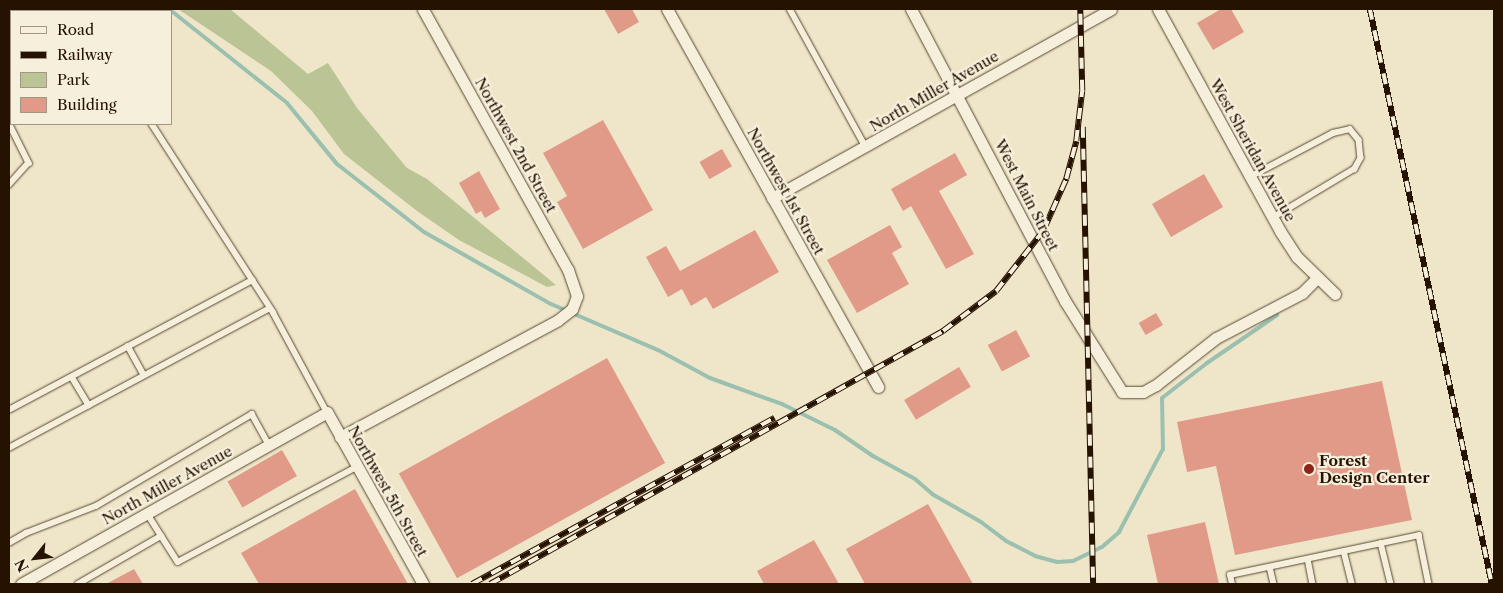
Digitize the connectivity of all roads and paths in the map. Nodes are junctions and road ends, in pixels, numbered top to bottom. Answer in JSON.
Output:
{"nodes":[{"id":1,"x":423,"y":9,"type":"edge"},
{"id":2,"x":667,"y":9,"type":"edge"},
{"id":3,"x":790,"y":9,"type":"edge"},
{"id":4,"x":911,"y":9,"type":"edge"},
{"id":5,"x":1111,"y":9,"type":"edge"},
{"id":6,"x":1158,"y":9,"type":"edge"},
{"id":7,"x":958,"y":95,"type":"junction"},
{"id":8,"x":10,"y":125,"type":"edge"},
{"id":9,"x":153,"y":125,"type":"edge"},
{"id":10,"x":866,"y":147,"type":"junction"},
{"id":11,"x":1250,"y":177,"type":"junction"},
{"id":12,"x":9,"y":185,"type":"edge"},
{"id":13,"x":772,"y":198,"type":"junction"},
{"id":14,"x":1273,"y":218,"type":"junction"},
{"id":15,"x":1316,"y":279,"type":"junction"},
{"id":16,"x":252,"y":280,"type":"junction"},
{"id":17,"x":1335,"y":294,"type":"dead end"},
{"id":18,"x":270,"y":308,"type":"junction"},
{"id":19,"x":128,"y":346,"type":"junction"},
{"id":20,"x":144,"y":375,"type":"junction"},
{"id":21,"x":72,"y":377,"type":"junction"},
{"id":22,"x":878,"y":387,"type":"dead end"},
{"id":23,"x":89,"y":405,"type":"junction"},
{"id":24,"x":9,"y":410,"type":"edge"},
{"id":25,"x":327,"y":412,"type":"junction"},
{"id":26,"x":340,"y":437,"type":"junction"},
{"id":27,"x":269,"y":445,"type":"junction"},
{"id":28,"x":9,"y":448,"type":"edge"},
{"id":29,"x":357,"y":467,"type":"junction"},
{"id":30,"x":147,"y":514,"type":"junction"},
{"id":31,"x":162,"y":536,"type":"junction"},
{"id":32,"x":9,"y":543,"type":"edge"},
{"id":33,"x":1381,"y":543,"type":"junction"},
{"id":34,"x":1344,"y":551,"type":"junction"},
{"id":35,"x":1308,"y":559,"type":"junction"},
{"id":36,"x":1270,"y":566,"type":"junction"},
{"id":37,"x":21,"y":584,"type":"edge"},
{"id":38,"x":78,"y":584,"type":"edge"},
{"id":39,"x":423,"y":584,"type":"edge"},
{"id":40,"x":1232,"y":584,"type":"edge"},
{"id":41,"x":1274,"y":584,"type":"edge"},
{"id":42,"x":1313,"y":584,"type":"edge"},
{"id":43,"x":1352,"y":584,"type":"edge"},
{"id":44,"x":1390,"y":584,"type":"edge"},
{"id":45,"x":1429,"y":584,"type":"edge"}],
"edges":[{"from":1,"to":26,"type":"street","name":"Northwest 2nd Street"},
{"from":2,"to":13,"type":"street","name":"Northwest 1st Street"},
{"from":3,"to":10,"type":"lane"},
{"from":4,"to":7,"type":"street","name":"West Main Street"},
{"from":5,"to":7,"type":"street","name":"North Miller Avenue"},
{"from":6,"to":11,"type":"street","name":"West Sheridan Avenue"},
{"from":7,"to":10,"type":"street","name":"North Miller Avenue"},
{"from":7,"to":15,"type":"street","name":"West Main Street"},
{"from":8,"to":12,"type":"lane"},
{"from":9,"to":16,"type":"lane"},
{"from":10,"to":13,"type":"street","name":"North Miller Avenue"},
{"from":11,"to":14,"type":"street","name":"West Sheridan Avenue"},
{"from":11,"to":14,"type":"lane"},
{"from":13,"to":22,"type":"street","name":"Northwest 1st Street"},
{"from":14,"to":15,"type":"street","name":"West Sheridan Avenue"},
{"from":15,"to":17,"type":"street","name":"West Sheridan Avenue"},
{"from":16,"to":18,"type":"lane"},
{"from":16,"to":19,"type":"lane"},
{"from":18,"to":20,"type":"lane"},
{"from":18,"to":25,"type":"lane"},
{"from":19,"to":20,"type":"lane"},
{"from":19,"to":21,"type":"lane"},
{"from":20,"to":23,"type":"lane"},
{"from":21,"to":23,"type":"lane"},
{"from":21,"to":24,"type":"lane"},
{"from":23,"to":28,"type":"lane"},
{"from":25,"to":26,"type":"street","name":"Northwest 5th Street"},
{"from":25,"to":27,"type":"street","name":"North Miller Avenue"},
{"from":26,"to":29,"type":"street","name":"Northwest 5th Street"},
{"from":27,"to":30,"type":"street","name":"North Miller Avenue"},
{"from":27,"to":32,"type":"lane"},
{"from":29,"to":31,"type":"lane"},
{"from":29,"to":39,"type":"street","name":"Northwest 5th Street"},
{"from":30,"to":31,"type":"lane"},
{"from":30,"to":37,"type":"street","name":"North Miller Avenue"},
{"from":31,"to":38,"type":"lane"},
{"from":33,"to":34,"type":"lane"},
{"from":33,"to":44,"type":"lane"},
{"from":33,"to":45,"type":"lane"},
{"from":34,"to":35,"type":"lane"},
{"from":34,"to":43,"type":"lane"},
{"from":35,"to":36,"type":"lane"},
{"from":35,"to":42,"type":"lane"},
{"from":36,"to":40,"type":"lane"},
{"from":36,"to":41,"type":"lane"}]}
